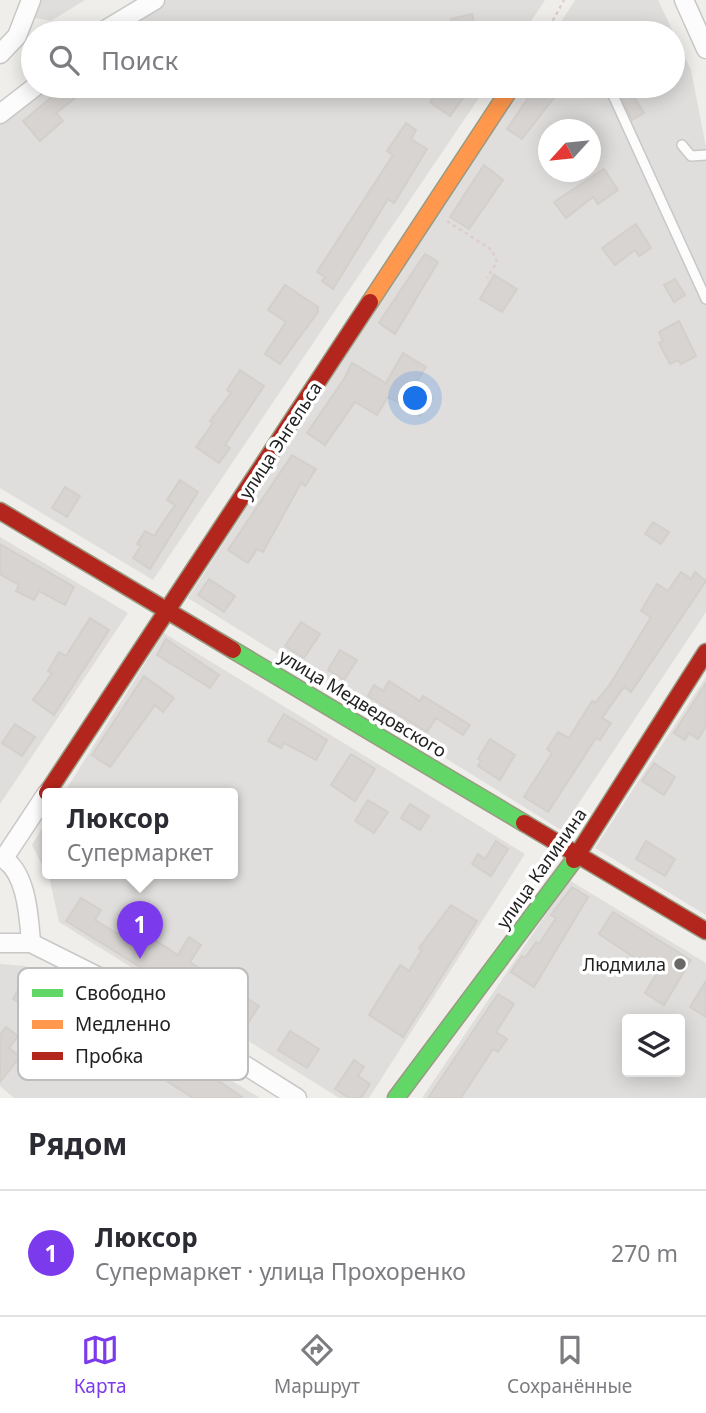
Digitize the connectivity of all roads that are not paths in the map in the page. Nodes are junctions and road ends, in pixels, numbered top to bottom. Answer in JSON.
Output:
{"nodes":[{"id":1,"x":31,"y":0,"type":"edge"},
{"id":2,"x":155,"y":0,"type":"edge"},
{"id":3,"x":684,"y":0,"type":"edge"},
{"id":4,"x":23,"y":21,"type":"edge"},
{"id":5,"x":120,"y":21,"type":"edge"},
{"id":6,"x":21,"y":26,"type":"edge"},
{"id":7,"x":706,"y":49,"type":"edge"},
{"id":8,"x":0,"y":54,"type":"edge"},
{"id":9,"x":21,"y":98,"type":"edge"},
{"id":10,"x":504,"y":98,"type":"edge"},
{"id":11,"x":614,"y":98,"type":"edge"},
{"id":12,"x":0,"y":114,"type":"edge"},
{"id":13,"x":682,"y":145,"type":"dead end"},
{"id":14,"x":706,"y":155,"type":"edge"},
{"id":15,"x":706,"y":299,"type":"edge"},
{"id":16,"x":0,"y":511,"type":"edge"},
{"id":17,"x":169,"y":610,"type":"junction"},
{"id":18,"x":706,"y":652,"type":"edge"},
{"id":19,"x":50,"y":788,"type":"edge"},
{"id":20,"x":42,"y":800,"type":"edge"},
{"id":21,"x":579,"y":853,"type":"junction"},
{"id":22,"x":2,"y":857,"type":"edge"},
{"id":23,"x":706,"y":930,"type":"edge"},
{"id":24,"x":0,"y":943,"type":"edge"},
{"id":25,"x":31,"y":943,"type":"junction"},
{"id":26,"x":81,"y":968,"type":"edge"},
{"id":27,"x":248,"y":1067,"type":"edge"},
{"id":28,"x":297,"y":1098,"type":"edge"},
{"id":29,"x":396,"y":1098,"type":"edge"}],
"edges":[{"from":1,"to":4,"type":"street"},
{"from":2,"to":5,"type":"street"},
{"from":3,"to":7,"type":"street"},
{"from":6,"to":8,"type":"street"},
{"from":9,"to":12,"type":"street"},
{"from":10,"to":17,"type":"street","name":"улица Энгельса"},
{"from":11,"to":15,"type":"lane"},
{"from":13,"to":14,"type":"lane"},
{"from":16,"to":17,"type":"street","name":"улица Медведовского"},
{"from":17,"to":19,"type":"street","name":"улица Энгельса"},
{"from":17,"to":21,"type":"street","name":"улица Медведовского"},
{"from":18,"to":21,"type":"street","name":"улица Калинина"},
{"from":20,"to":22,"type":"street","name":"улица Энгельса"},
{"from":21,"to":23,"type":"street","name":"улица Медведовского"},
{"from":21,"to":29,"type":"street","name":"улица Калинина"},
{"from":22,"to":25,"type":"street"},
{"from":24,"to":25,"type":"street"},
{"from":25,"to":26,"type":"street"},
{"from":27,"to":28,"type":"street"}]}
